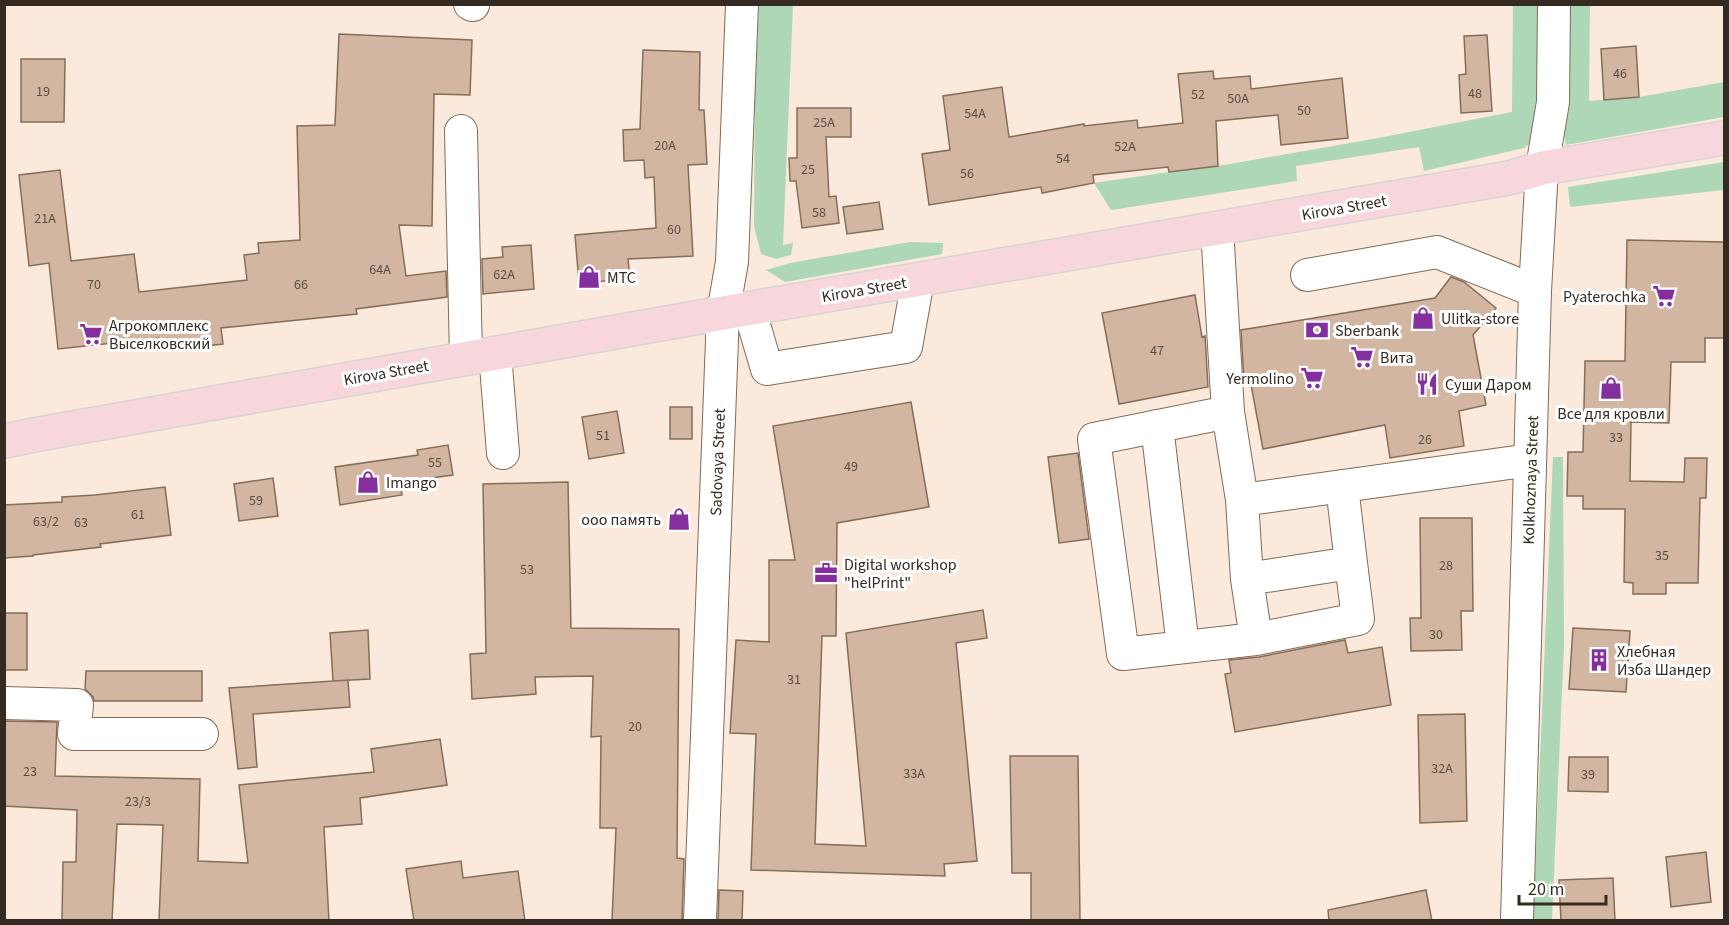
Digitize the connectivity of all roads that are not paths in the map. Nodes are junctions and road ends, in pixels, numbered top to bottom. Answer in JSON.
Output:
{"nodes":[{"id":1,"x":742,"y":4,"type":"edge"},
{"id":2,"x":1554,"y":4,"type":"edge"},
{"id":3,"x":461,"y":131,"type":"dead end"},
{"id":4,"x":1725,"y":138,"type":"edge"},
{"id":5,"x":1542,"y":168,"type":"junction"},
{"id":6,"x":1217,"y":228,"type":"junction"},
{"id":7,"x":1307,"y":274,"type":"dead end"},
{"id":8,"x":918,"y":280,"type":"junction"},
{"id":9,"x":1535,"y":291,"type":"junction"},
{"id":10,"x":736,"y":310,"type":"junction"},
{"id":11,"x":481,"y":356,"type":"junction"},
{"id":12,"x":1228,"y":412,"type":"junction"},
{"id":13,"x":1157,"y":426,"type":"junction"},
{"id":14,"x":4,"y":441,"type":"edge"},
{"id":15,"x":503,"y":453,"type":"dead end"},
{"id":16,"x":1530,"y":460,"type":"junction"},
{"id":17,"x":1342,"y":486,"type":"junction"},
{"id":18,"x":1242,"y":500,"type":"junction"},
{"id":19,"x":1351,"y":563,"type":"junction"},
{"id":20,"x":1248,"y":579,"type":"junction"},
{"id":21,"x":1256,"y":639,"type":"junction"},
{"id":22,"x":1182,"y":647,"type":"junction"},
{"id":23,"x":4,"y":703,"type":"edge"},
{"id":24,"x":201,"y":734,"type":"dead end"},
{"id":25,"x":700,"y":921,"type":"edge"},
{"id":26,"x":1517,"y":921,"type":"edge"}],
"edges":[{"from":1,"to":10,"type":"street","name":"Sadovaya Street"},
{"from":2,"to":5,"type":"street","name":"Kolkhoznaya Street"},
{"from":3,"to":11,"type":"street"},
{"from":4,"to":5,"type":"main road","name":"Kirova Street"},
{"from":5,"to":6,"type":"main road","name":"Kirova Street"},
{"from":5,"to":9,"type":"street","name":"Kolkhoznaya Street"},
{"from":6,"to":8,"type":"main road","name":"Kirova Street"},
{"from":6,"to":12,"type":"street"},
{"from":7,"to":9,"type":"street"},
{"from":8,"to":10,"type":"main road","name":"Kirova Street"},
{"from":8,"to":10,"type":"street"},
{"from":9,"to":16,"type":"street","name":"Kolkhoznaya Street"},
{"from":10,"to":11,"type":"main road","name":"Kirova Street"},
{"from":10,"to":25,"type":"street","name":"Sadovaya Street"},
{"from":11,"to":14,"type":"main road","name":"Kirova Street"},
{"from":11,"to":15,"type":"street"},
{"from":12,"to":13,"type":"street"},
{"from":12,"to":18,"type":"street"},
{"from":13,"to":22,"type":"street"},
{"from":13,"to":22,"type":"street"},
{"from":16,"to":17,"type":"street"},
{"from":16,"to":26,"type":"street","name":"Kolkhoznaya Street"},
{"from":17,"to":18,"type":"street"},
{"from":17,"to":19,"type":"street"},
{"from":18,"to":20,"type":"street"},
{"from":19,"to":20,"type":"street"},
{"from":19,"to":21,"type":"street"},
{"from":20,"to":21,"type":"street"},
{"from":21,"to":22,"type":"street"},
{"from":23,"to":24,"type":"street"}]}
